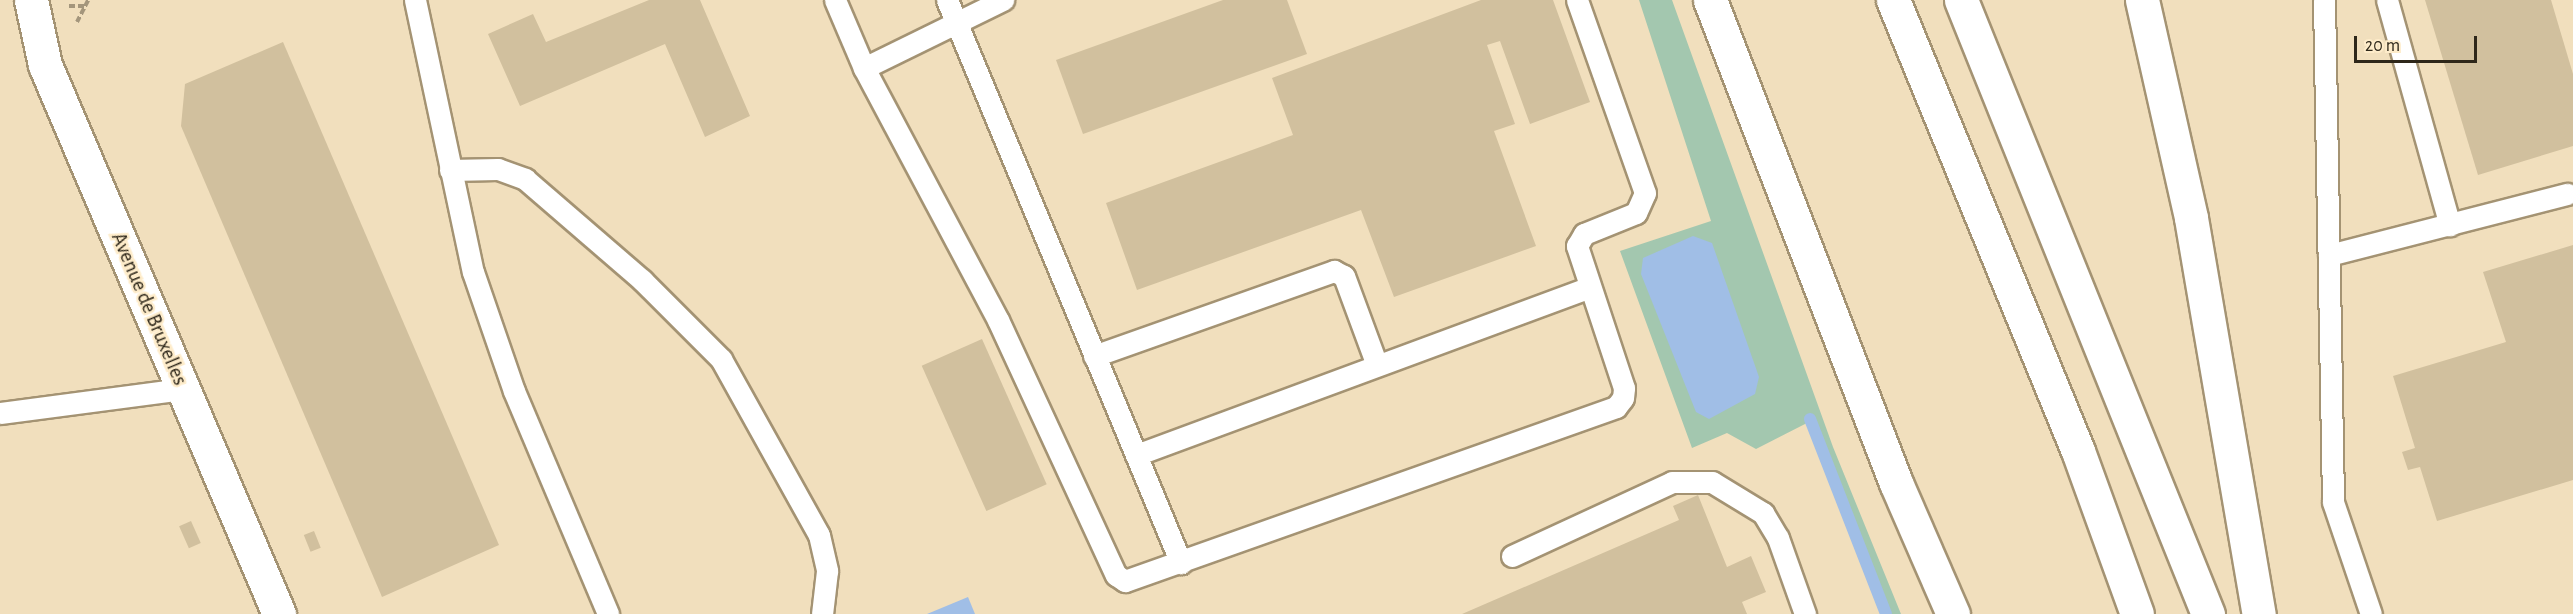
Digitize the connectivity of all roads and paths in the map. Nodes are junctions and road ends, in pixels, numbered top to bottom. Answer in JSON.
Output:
{"nodes":[{"id":1,"x":31,"y":0,"type":"edge"},
{"id":2,"x":416,"y":0,"type":"edge"},
{"id":3,"x":836,"y":0,"type":"edge"},
{"id":4,"x":947,"y":0,"type":"edge"},
{"id":5,"x":1003,"y":0,"type":"edge"},
{"id":6,"x":1577,"y":0,"type":"edge"},
{"id":7,"x":1710,"y":0,"type":"edge"},
{"id":8,"x":1893,"y":0,"type":"edge"},
{"id":9,"x":1961,"y":0,"type":"edge"},
{"id":10,"x":2142,"y":0,"type":"edge"},
{"id":11,"x":2324,"y":0,"type":"edge"},
{"id":12,"x":2387,"y":0,"type":"edge"},
{"id":13,"x":958,"y":26,"type":"junction"},
{"id":14,"x":864,"y":68,"type":"junction"},
{"id":15,"x":450,"y":171,"type":"junction"},
{"id":16,"x":2567,"y":194,"type":"dead end"},
{"id":17,"x":2450,"y":225,"type":"junction"},
{"id":18,"x":2329,"y":255,"type":"junction"},
{"id":19,"x":1587,"y":288,"type":"junction"},
{"id":20,"x":1094,"y":356,"type":"junction"},
{"id":21,"x":1377,"y":365,"type":"junction"},
{"id":22,"x":183,"y":389,"type":"junction"},
{"id":23,"x":0,"y":413,"type":"edge"},
{"id":24,"x":1136,"y":455,"type":"junction"},
{"id":25,"x":1512,"y":556,"type":"dead end"},
{"id":26,"x":1181,"y":563,"type":"junction"},
{"id":27,"x":279,"y":614,"type":"edge"},
{"id":28,"x":608,"y":614,"type":"edge"},
{"id":29,"x":822,"y":614,"type":"edge"},
{"id":30,"x":1805,"y":614,"type":"edge"},
{"id":31,"x":1953,"y":614,"type":"edge"},
{"id":32,"x":2137,"y":614,"type":"edge"},
{"id":33,"x":2208,"y":614,"type":"edge"},
{"id":34,"x":2259,"y":614,"type":"edge"},
{"id":35,"x":2371,"y":614,"type":"edge"}],
"edges":[{"from":1,"to":22,"type":"main road","name":"Avenue de Bruxelles"},
{"from":2,"to":15,"type":"lane"},
{"from":3,"to":14,"type":"lane"},
{"from":4,"to":13,"type":"lane"},
{"from":5,"to":13,"type":"lane"},
{"from":6,"to":19,"type":"lane"},
{"from":7,"to":31,"type":"main road"},
{"from":8,"to":32,"type":"main road"},
{"from":9,"to":33,"type":"main road"},
{"from":10,"to":34,"type":"main road"},
{"from":11,"to":18,"type":"lane"},
{"from":12,"to":17,"type":"lane"},
{"from":13,"to":14,"type":"lane"},
{"from":13,"to":20,"type":"lane"},
{"from":14,"to":26,"type":"lane"},
{"from":15,"to":28,"type":"lane"},
{"from":15,"to":29,"type":"lane"},
{"from":16,"to":17,"type":"lane"},
{"from":17,"to":18,"type":"lane"},
{"from":18,"to":35,"type":"lane"},
{"from":19,"to":21,"type":"lane"},
{"from":19,"to":26,"type":"lane"},
{"from":20,"to":21,"type":"lane"},
{"from":20,"to":24,"type":"lane"},
{"from":21,"to":24,"type":"lane"},
{"from":22,"to":23,"type":"lane"},
{"from":22,"to":27,"type":"main road","name":"Avenue de Bruxelles"},
{"from":24,"to":26,"type":"lane"},
{"from":25,"to":30,"type":"lane"}]}
